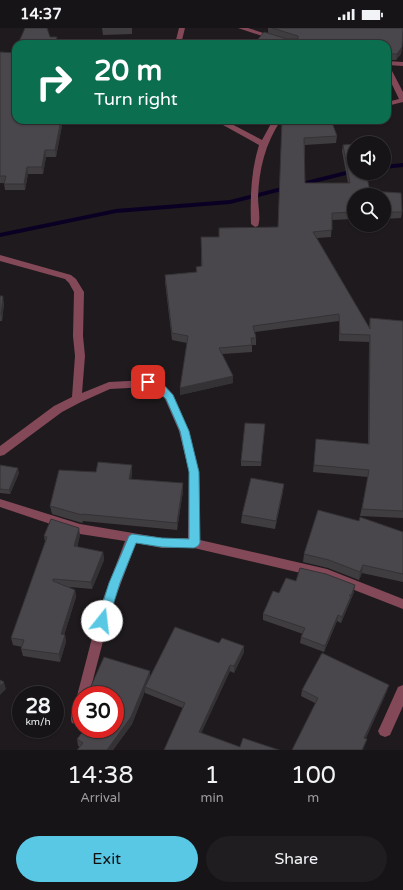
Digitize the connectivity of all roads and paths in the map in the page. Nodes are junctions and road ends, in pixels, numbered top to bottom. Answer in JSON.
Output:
{"nodes":[{"id":1,"x":182,"y":28,"type":"edge"},
{"id":2,"x":241,"y":28,"type":"edge"},
{"id":3,"x":249,"y":29,"type":"edge"},
{"id":4,"x":179,"y":40,"type":"edge"},
{"id":5,"x":282,"y":40,"type":"edge"},
{"id":6,"x":391,"y":63,"type":"edge"},
{"id":7,"x":403,"y":64,"type":"edge"},
{"id":8,"x":391,"y":75,"type":"edge"},
{"id":9,"x":403,"y":100,"type":"edge"},
{"id":10,"x":391,"y":103,"type":"edge"},
{"id":11,"x":226,"y":124,"type":"edge"},
{"id":12,"x":275,"y":124,"type":"edge"},
{"id":13,"x":263,"y":144,"type":"junction"},
{"id":14,"x":255,"y":224,"type":"dead end"},
{"id":15,"x":0,"y":258,"type":"edge"},
{"id":16,"x":77,"y":399,"type":"junction"},
{"id":17,"x":0,"y":452,"type":"edge"},
{"id":18,"x":0,"y":503,"type":"edge"},
{"id":19,"x":132,"y":539,"type":"junction"},
{"id":20,"x":194,"y":543,"type":"junction"},
{"id":21,"x":403,"y":604,"type":"edge"},
{"id":22,"x":84,"y":686,"type":"edge"},
{"id":23,"x":403,"y":691,"type":"edge"},
{"id":24,"x":385,"y":731,"type":"dead end"}],
"edges":[{"from":1,"to":4,"type":"street"},
{"from":2,"to":3,"type":"street"},
{"from":3,"to":5,"type":"street"},
{"from":6,"to":7,"type":"street"},
{"from":8,"to":9,"type":"street"},
{"from":9,"to":10,"type":"street"},
{"from":11,"to":13,"type":"street"},
{"from":12,"to":13,"type":"street"},
{"from":13,"to":14,"type":"street"},
{"from":15,"to":16,"type":"street"},
{"from":16,"to":17,"type":"street"},
{"from":16,"to":20,"type":"street"},
{"from":18,"to":19,"type":"street"},
{"from":19,"to":20,"type":"street"},
{"from":19,"to":22,"type":"street"},
{"from":20,"to":21,"type":"street"},
{"from":23,"to":24,"type":"street"}]}
